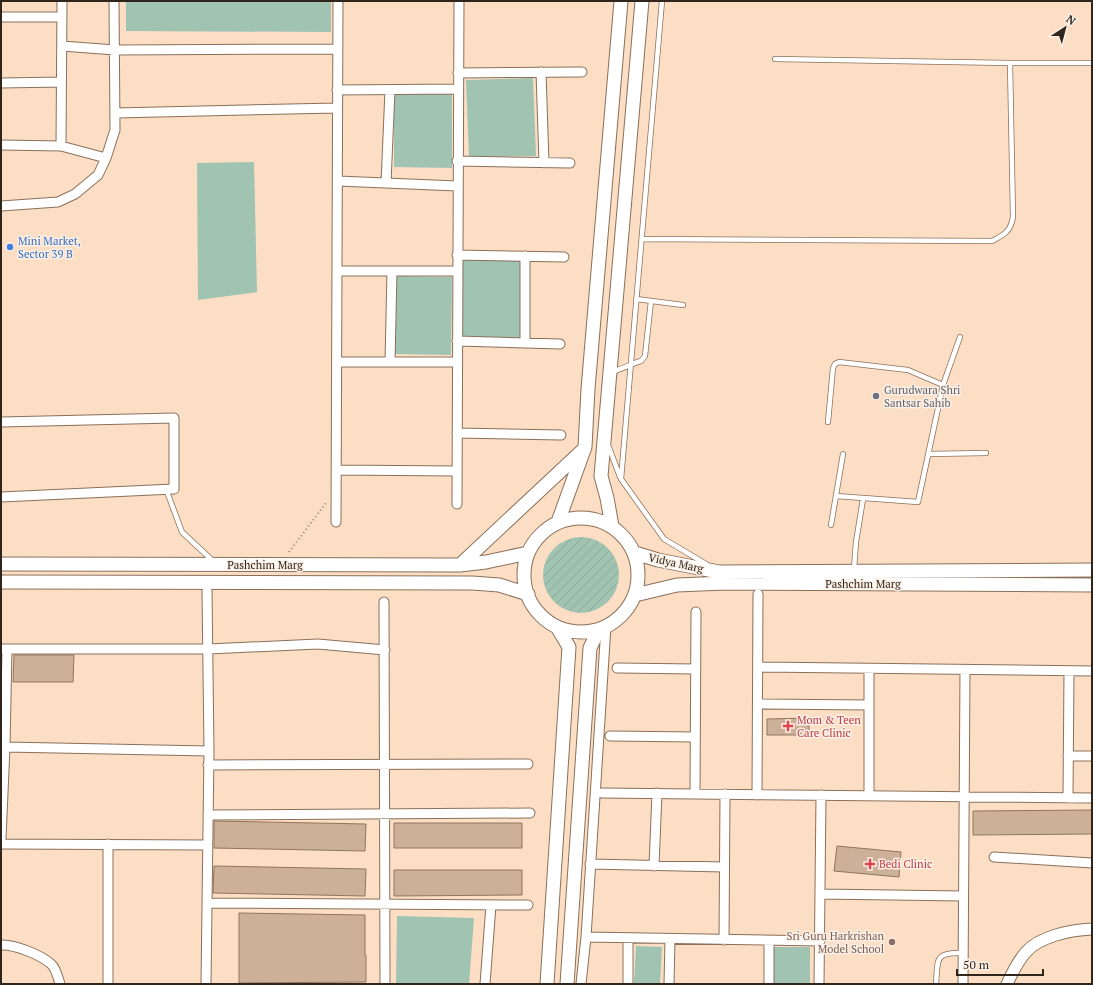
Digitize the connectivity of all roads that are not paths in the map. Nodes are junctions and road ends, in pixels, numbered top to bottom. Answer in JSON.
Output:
{"nodes":[{"id":1,"x":62,"y":1,"type":"edge"},
{"id":2,"x":114,"y":1,"type":"edge"},
{"id":3,"x":338,"y":1,"type":"edge"},
{"id":4,"x":459,"y":1,"type":"edge"},
{"id":5,"x":621,"y":1,"type":"edge"},
{"id":6,"x":642,"y":1,"type":"edge"},
{"id":7,"x":662,"y":1,"type":"edge"},
{"id":8,"x":1,"y":17,"type":"edge"},
{"id":9,"x":62,"y":17,"type":"junction"},
{"id":10,"x":62,"y":46,"type":"junction"},
{"id":11,"x":337,"y":49,"type":"junction"},
{"id":12,"x":115,"y":50,"type":"junction"},
{"id":13,"x":775,"y":59,"type":"dead end"},
{"id":14,"x":1010,"y":63,"type":"junction"},
{"id":15,"x":1092,"y":63,"type":"edge"},
{"id":16,"x":541,"y":72,"type":"junction"},
{"id":17,"x":582,"y":72,"type":"dead end"},
{"id":18,"x":458,"y":73,"type":"junction"},
{"id":19,"x":1,"y":82,"type":"edge"},
{"id":20,"x":61,"y":82,"type":"junction"},
{"id":21,"x":458,"y":89,"type":"junction"},
{"id":22,"x":337,"y":90,"type":"junction"},
{"id":23,"x":390,"y":90,"type":"junction"},
{"id":24,"x":337,"y":108,"type":"junction"},
{"id":25,"x":115,"y":113,"type":"junction"},
{"id":26,"x":1,"y":145,"type":"edge"},
{"id":27,"x":61,"y":146,"type":"junction"},
{"id":28,"x":106,"y":158,"type":"junction"},
{"id":29,"x":457,"y":162,"type":"junction"},
{"id":30,"x":544,"y":163,"type":"junction"},
{"id":31,"x":570,"y":163,"type":"dead end"},
{"id":32,"x":338,"y":181,"type":"junction"},
{"id":33,"x":386,"y":183,"type":"junction"},
{"id":34,"x":457,"y":186,"type":"junction"},
{"id":35,"x":1,"y":206,"type":"edge"},
{"id":36,"x":642,"y":239,"type":"junction"},
{"id":37,"x":457,"y":255,"type":"junction"},
{"id":38,"x":525,"y":256,"type":"junction"},
{"id":39,"x":564,"y":257,"type":"dead end"},
{"id":40,"x":337,"y":271,"type":"junction"},
{"id":41,"x":392,"y":271,"type":"junction"},
{"id":42,"x":457,"y":271,"type":"junction"},
{"id":43,"x":636,"y":299,"type":"junction"},
{"id":44,"x":651,"y":301,"type":"junction"},
{"id":45,"x":683,"y":305,"type":"dead end"},
{"id":46,"x":960,"y":337,"type":"dead end"},
{"id":47,"x":457,"y":341,"type":"junction"},
{"id":48,"x":525,"y":343,"type":"junction"},
{"id":49,"x":560,"y":344,"type":"dead end"},
{"id":50,"x":337,"y":362,"type":"junction"},
{"id":51,"x":390,"y":362,"type":"junction"},
{"id":52,"x":457,"y":362,"type":"junction"},
{"id":53,"x":631,"y":364,"type":"junction"},
{"id":54,"x":610,"y":372,"type":"junction"},
{"id":55,"x":943,"y":384,"type":"junction"},
{"id":56,"x":1,"y":422,"type":"edge"},
{"id":57,"x":828,"y":422,"type":"dead end"},
{"id":58,"x":457,"y":433,"type":"junction"},
{"id":59,"x":561,"y":435,"type":"dead end"},
{"id":60,"x":604,"y":436,"type":"junction"},
{"id":61,"x":585,"y":447,"type":"junction"},
{"id":62,"x":843,"y":454,"type":"dead end"},
{"id":63,"x":928,"y":454,"type":"junction"},
{"id":64,"x":986,"y":454,"type":"dead end"},
{"id":65,"x":337,"y":470,"type":"junction"},
{"id":66,"x":457,"y":471,"type":"junction"},
{"id":67,"x":621,"y":479,"type":"junction"},
{"id":68,"x":166,"y":489,"type":"junction"},
{"id":69,"x":1,"y":496,"type":"edge"},
{"id":70,"x":836,"y":496,"type":"junction"},
{"id":71,"x":863,"y":499,"type":"junction"},
{"id":72,"x":457,"y":504,"type":"dead end"},
{"id":73,"x":336,"y":522,"type":"dead end"},
{"id":74,"x":558,"y":522,"type":"junction"},
{"id":75,"x":831,"y":525,"type":"dead end"},
{"id":76,"x":612,"y":526,"type":"junction"},
{"id":77,"x":634,"y":553,"type":"junction"},
{"id":78,"x":528,"y":554,"type":"junction"},
{"id":79,"x":1,"y":564,"type":"edge"},
{"id":80,"x":217,"y":565,"type":"junction"},
{"id":81,"x":460,"y":565,"type":"junction"},
{"id":82,"x":1092,"y":570,"type":"edge"},
{"id":83,"x":854,"y":571,"type":"junction"},
{"id":84,"x":719,"y":572,"type":"junction"},
{"id":85,"x":1,"y":582,"type":"edge"},
{"id":86,"x":1092,"y":585,"type":"edge"},
{"id":87,"x":208,"y":591,"type":"dead end"},
{"id":88,"x":528,"y":594,"type":"junction"},
{"id":89,"x":758,"y":594,"type":"dead end"},
{"id":90,"x":635,"y":595,"type":"junction"},
{"id":91,"x":384,"y":602,"type":"dead end"},
{"id":92,"x":696,"y":612,"type":"dead end"},
{"id":93,"x":558,"y":627,"type":"junction"},
{"id":94,"x":603,"y":628,"type":"junction"},
{"id":95,"x":209,"y":648,"type":"junction"},
{"id":96,"x":4,"y":649,"type":"edge"},
{"id":97,"x":384,"y":650,"type":"junction"},
{"id":98,"x":758,"y":667,"type":"junction"},
{"id":99,"x":617,"y":668,"type":"dead end"},
{"id":100,"x":696,"y":669,"type":"junction"},
{"id":101,"x":869,"y":669,"type":"junction"},
{"id":102,"x":964,"y":670,"type":"junction"},
{"id":103,"x":1069,"y":670,"type":"junction"},
{"id":104,"x":1092,"y":671,"type":"edge"},
{"id":105,"x":758,"y":704,"type":"junction"},
{"id":106,"x":869,"y":705,"type":"junction"},
{"id":107,"x":610,"y":736,"type":"dead end"},
{"id":108,"x":695,"y":737,"type":"junction"},
{"id":109,"x":5,"y":747,"type":"junction"},
{"id":110,"x":209,"y":751,"type":"junction"},
{"id":111,"x":1068,"y":756,"type":"junction"},
{"id":112,"x":1092,"y":756,"type":"edge"},
{"id":113,"x":385,"y":764,"type":"junction"},
{"id":114,"x":528,"y":764,"type":"dead end"},
{"id":115,"x":208,"y":765,"type":"junction"},
{"id":116,"x":602,"y":793,"type":"dead end"},
{"id":117,"x":657,"y":794,"type":"junction"},
{"id":118,"x":695,"y":794,"type":"junction"},
{"id":119,"x":725,"y":794,"type":"junction"},
{"id":120,"x":757,"y":795,"type":"junction"},
{"id":121,"x":821,"y":795,"type":"junction"},
{"id":122,"x":869,"y":796,"type":"junction"},
{"id":123,"x":964,"y":797,"type":"junction"},
{"id":124,"x":1068,"y":798,"type":"junction"},
{"id":125,"x":1092,"y":798,"type":"edge"},
{"id":126,"x":385,"y":814,"type":"junction"},
{"id":127,"x":530,"y":814,"type":"dead end"},
{"id":128,"x":208,"y":815,"type":"junction"},
{"id":129,"x":1,"y":839,"type":"edge"},
{"id":130,"x":1,"y":844,"type":"edge"},
{"id":131,"x":108,"y":844,"type":"junction"},
{"id":132,"x":207,"y":845,"type":"junction"},
{"id":133,"x":994,"y":857,"type":"dead end"},
{"id":134,"x":1092,"y":863,"type":"edge"},
{"id":135,"x":590,"y":864,"type":"junction"},
{"id":136,"x":654,"y":866,"type":"junction"},
{"id":137,"x":724,"y":867,"type":"junction"},
{"id":138,"x":820,"y":894,"type":"junction"},
{"id":139,"x":963,"y":896,"type":"junction"},
{"id":140,"x":207,"y":903,"type":"junction"},
{"id":141,"x":385,"y":904,"type":"junction"},
{"id":142,"x":491,"y":905,"type":"junction"},
{"id":143,"x":528,"y":905,"type":"dead end"},
{"id":144,"x":1092,"y":929,"type":"edge"},
{"id":145,"x":586,"y":937,"type":"junction"},
{"id":146,"x":628,"y":939,"type":"junction"},
{"id":147,"x":670,"y":939,"type":"junction"},
{"id":148,"x":724,"y":940,"type":"junction"},
{"id":149,"x":769,"y":941,"type":"junction"},
{"id":150,"x":820,"y":941,"type":"junction"},
{"id":151,"x":1,"y":945,"type":"edge"},
{"id":152,"x":963,"y":953,"type":"junction"},
{"id":153,"x":60,"y":984,"type":"edge"},
{"id":154,"x":108,"y":984,"type":"edge"},
{"id":155,"x":206,"y":984,"type":"edge"},
{"id":156,"x":385,"y":984,"type":"edge"},
{"id":157,"x":485,"y":984,"type":"edge"},
{"id":158,"x":547,"y":984,"type":"edge"},
{"id":159,"x":567,"y":984,"type":"edge"},
{"id":160,"x":581,"y":984,"type":"edge"},
{"id":161,"x":628,"y":984,"type":"edge"},
{"id":162,"x":669,"y":984,"type":"edge"},
{"id":163,"x":769,"y":984,"type":"edge"},
{"id":164,"x":820,"y":984,"type":"edge"},
{"id":165,"x":936,"y":984,"type":"edge"},
{"id":166,"x":963,"y":984,"type":"edge"},
{"id":167,"x":1007,"y":984,"type":"edge"}],
"edges":[{"from":1,"to":9,"type":"street"},
{"from":2,"to":12,"type":"street"},
{"from":3,"to":11,"type":"street"},
{"from":4,"to":18,"type":"street"},
{"from":5,"to":61,"type":"main road"},
{"from":6,"to":54,"type":"main road"},
{"from":7,"to":36,"type":"lane"},
{"from":8,"to":9,"type":"street"},
{"from":9,"to":10,"type":"street"},
{"from":10,"to":12,"type":"street"},
{"from":10,"to":20,"type":"street"},
{"from":11,"to":12,"type":"street"},
{"from":11,"to":22,"type":"street"},
{"from":12,"to":25,"type":"street"},
{"from":13,"to":14,"type":"lane"},
{"from":14,"to":15,"type":"lane"},
{"from":14,"to":36,"type":"lane"},
{"from":16,"to":17,"type":"street"},
{"from":16,"to":18,"type":"street"},
{"from":16,"to":30,"type":"street"},
{"from":18,"to":21,"type":"street"},
{"from":19,"to":20,"type":"street"},
{"from":20,"to":27,"type":"street"},
{"from":21,"to":23,"type":"street"},
{"from":21,"to":29,"type":"street"},
{"from":22,"to":23,"type":"street"},
{"from":22,"to":24,"type":"street"},
{"from":23,"to":33,"type":"street"},
{"from":24,"to":25,"type":"street"},
{"from":24,"to":32,"type":"street"},
{"from":25,"to":28,"type":"street"},
{"from":26,"to":27,"type":"street"},
{"from":27,"to":28,"type":"street"},
{"from":28,"to":35,"type":"street"},
{"from":29,"to":30,"type":"street"},
{"from":29,"to":34,"type":"street"},
{"from":30,"to":31,"type":"street"},
{"from":32,"to":33,"type":"street"},
{"from":32,"to":40,"type":"street"},
{"from":33,"to":34,"type":"street"},
{"from":34,"to":37,"type":"street"},
{"from":36,"to":43,"type":"lane"},
{"from":37,"to":38,"type":"street"},
{"from":37,"to":42,"type":"street"},
{"from":38,"to":39,"type":"street"},
{"from":38,"to":48,"type":"street"},
{"from":40,"to":41,"type":"street"},
{"from":40,"to":50,"type":"street"},
{"from":41,"to":42,"type":"street"},
{"from":41,"to":51,"type":"street"},
{"from":42,"to":47,"type":"street"},
{"from":43,"to":44,"type":"lane"},
{"from":43,"to":53,"type":"lane"},
{"from":44,"to":45,"type":"lane"},
{"from":44,"to":53,"type":"lane"},
{"from":46,"to":55,"type":"lane"},
{"from":47,"to":48,"type":"street"},
{"from":47,"to":52,"type":"street"},
{"from":48,"to":49,"type":"street"},
{"from":50,"to":51,"type":"street"},
{"from":50,"to":65,"type":"street"},
{"from":51,"to":52,"type":"street"},
{"from":52,"to":58,"type":"street"},
{"from":53,"to":54,"type":"lane"},
{"from":53,"to":67,"type":"lane"},
{"from":54,"to":60,"type":"main road"},
{"from":55,"to":57,"type":"lane"},
{"from":55,"to":63,"type":"lane"},
{"from":56,"to":68,"type":"street"},
{"from":58,"to":59,"type":"street"},
{"from":58,"to":66,"type":"street"},
{"from":60,"to":67,"type":"lane"},
{"from":60,"to":76,"type":"main road"},
{"from":61,"to":74,"type":"main road"},
{"from":61,"to":81,"type":"main road"},
{"from":62,"to":70,"type":"lane"},
{"from":63,"to":64,"type":"lane"},
{"from":63,"to":71,"type":"lane"},
{"from":65,"to":66,"type":"street"},
{"from":65,"to":73,"type":"street"},
{"from":66,"to":72,"type":"street"},
{"from":67,"to":84,"type":"lane"},
{"from":68,"to":69,"type":"street"},
{"from":68,"to":80,"type":"lane"},
{"from":70,"to":71,"type":"lane"},
{"from":70,"to":75,"type":"lane"},
{"from":71,"to":83,"type":"lane"},
{"from":74,"to":76,"type":"main road","name":"Vidya Marg"},
{"from":74,"to":78,"type":"main road","name":"Vidya Marg"},
{"from":76,"to":77,"type":"main road","name":"Vidya Marg"},
{"from":77,"to":84,"type":"main road","name":"Vidya Marg"},
{"from":77,"to":90,"type":"main road","name":"Vidya Marg"},
{"from":78,"to":81,"type":"main road","name":"Pashchim Marg"},
{"from":78,"to":88,"type":"main road","name":"Vidya Marg"},
{"from":79,"to":80,"type":"main road","name":"Pashchim Marg"},
{"from":80,"to":81,"type":"main road","name":"Pashchim Marg"},
{"from":82,"to":83,"type":"main road","name":"Pashchim Marg"},
{"from":83,"to":84,"type":"main road","name":"Pashchim Marg"},
{"from":85,"to":88,"type":"main road","name":"Pashchim Marg"},
{"from":86,"to":90,"type":"main road","name":"Pashchim Marg"},
{"from":87,"to":95,"type":"street"},
{"from":88,"to":93,"type":"main road","name":"Vidya Marg"},
{"from":89,"to":98,"type":"street"},
{"from":90,"to":94,"type":"main road","name":"Vidya Marg"},
{"from":91,"to":97,"type":"street"},
{"from":92,"to":100,"type":"street"},
{"from":93,"to":94,"type":"main road","name":"Vidya Marg"},
{"from":93,"to":158,"type":"main road"},
{"from":94,"to":135,"type":"street"},
{"from":94,"to":159,"type":"main road"},
{"from":95,"to":96,"type":"street"},
{"from":95,"to":97,"type":"street"},
{"from":95,"to":110,"type":"street"},
{"from":96,"to":109,"type":"street"},
{"from":97,"to":113,"type":"street"},
{"from":98,"to":101,"type":"street"},
{"from":98,"to":105,"type":"street"},
{"from":99,"to":100,"type":"street"},
{"from":100,"to":108,"type":"street"},
{"from":101,"to":102,"type":"street"},
{"from":101,"to":106,"type":"street"},
{"from":102,"to":103,"type":"street"},
{"from":102,"to":123,"type":"street"},
{"from":103,"to":104,"type":"street"},
{"from":103,"to":111,"type":"street"},
{"from":105,"to":106,"type":"street"},
{"from":105,"to":120,"type":"street"},
{"from":106,"to":122,"type":"street"},
{"from":107,"to":108,"type":"street"},
{"from":108,"to":118,"type":"street"},
{"from":109,"to":110,"type":"street"},
{"from":109,"to":129,"type":"street"},
{"from":110,"to":115,"type":"street"},
{"from":111,"to":112,"type":"street"},
{"from":111,"to":124,"type":"street"},
{"from":113,"to":114,"type":"street"},
{"from":113,"to":115,"type":"street"},
{"from":113,"to":126,"type":"street"},
{"from":115,"to":128,"type":"street"},
{"from":116,"to":117,"type":"street"},
{"from":117,"to":118,"type":"street"},
{"from":117,"to":136,"type":"street"},
{"from":118,"to":119,"type":"street"},
{"from":119,"to":120,"type":"street"},
{"from":119,"to":137,"type":"street"},
{"from":120,"to":121,"type":"street"},
{"from":121,"to":122,"type":"street"},
{"from":121,"to":138,"type":"street"},
{"from":122,"to":123,"type":"street"},
{"from":123,"to":124,"type":"street"},
{"from":123,"to":139,"type":"street"},
{"from":124,"to":125,"type":"street"},
{"from":126,"to":127,"type":"street"},
{"from":126,"to":128,"type":"street"},
{"from":126,"to":141,"type":"street"},
{"from":128,"to":132,"type":"street"},
{"from":130,"to":131,"type":"street"},
{"from":131,"to":132,"type":"street"},
{"from":131,"to":154,"type":"street"},
{"from":132,"to":140,"type":"street"},
{"from":133,"to":134,"type":"street"},
{"from":135,"to":136,"type":"street"},
{"from":135,"to":145,"type":"street"},
{"from":136,"to":137,"type":"street"},
{"from":137,"to":148,"type":"street"},
{"from":138,"to":139,"type":"street"},
{"from":138,"to":150,"type":"street"},
{"from":139,"to":152,"type":"street"},
{"from":140,"to":141,"type":"street"},
{"from":140,"to":155,"type":"street"},
{"from":141,"to":142,"type":"street"},
{"from":141,"to":156,"type":"street"},
{"from":142,"to":143,"type":"street"},
{"from":142,"to":157,"type":"street"},
{"from":144,"to":167,"type":"street"},
{"from":145,"to":146,"type":"street"},
{"from":145,"to":160,"type":"street"},
{"from":146,"to":147,"type":"street"},
{"from":146,"to":161,"type":"street"},
{"from":147,"to":148,"type":"street"},
{"from":147,"to":162,"type":"street"},
{"from":148,"to":149,"type":"street"},
{"from":149,"to":150,"type":"street"},
{"from":149,"to":163,"type":"street"},
{"from":150,"to":164,"type":"street"},
{"from":151,"to":153,"type":"street"},
{"from":152,"to":165,"type":"lane"},
{"from":152,"to":166,"type":"street"}]}
